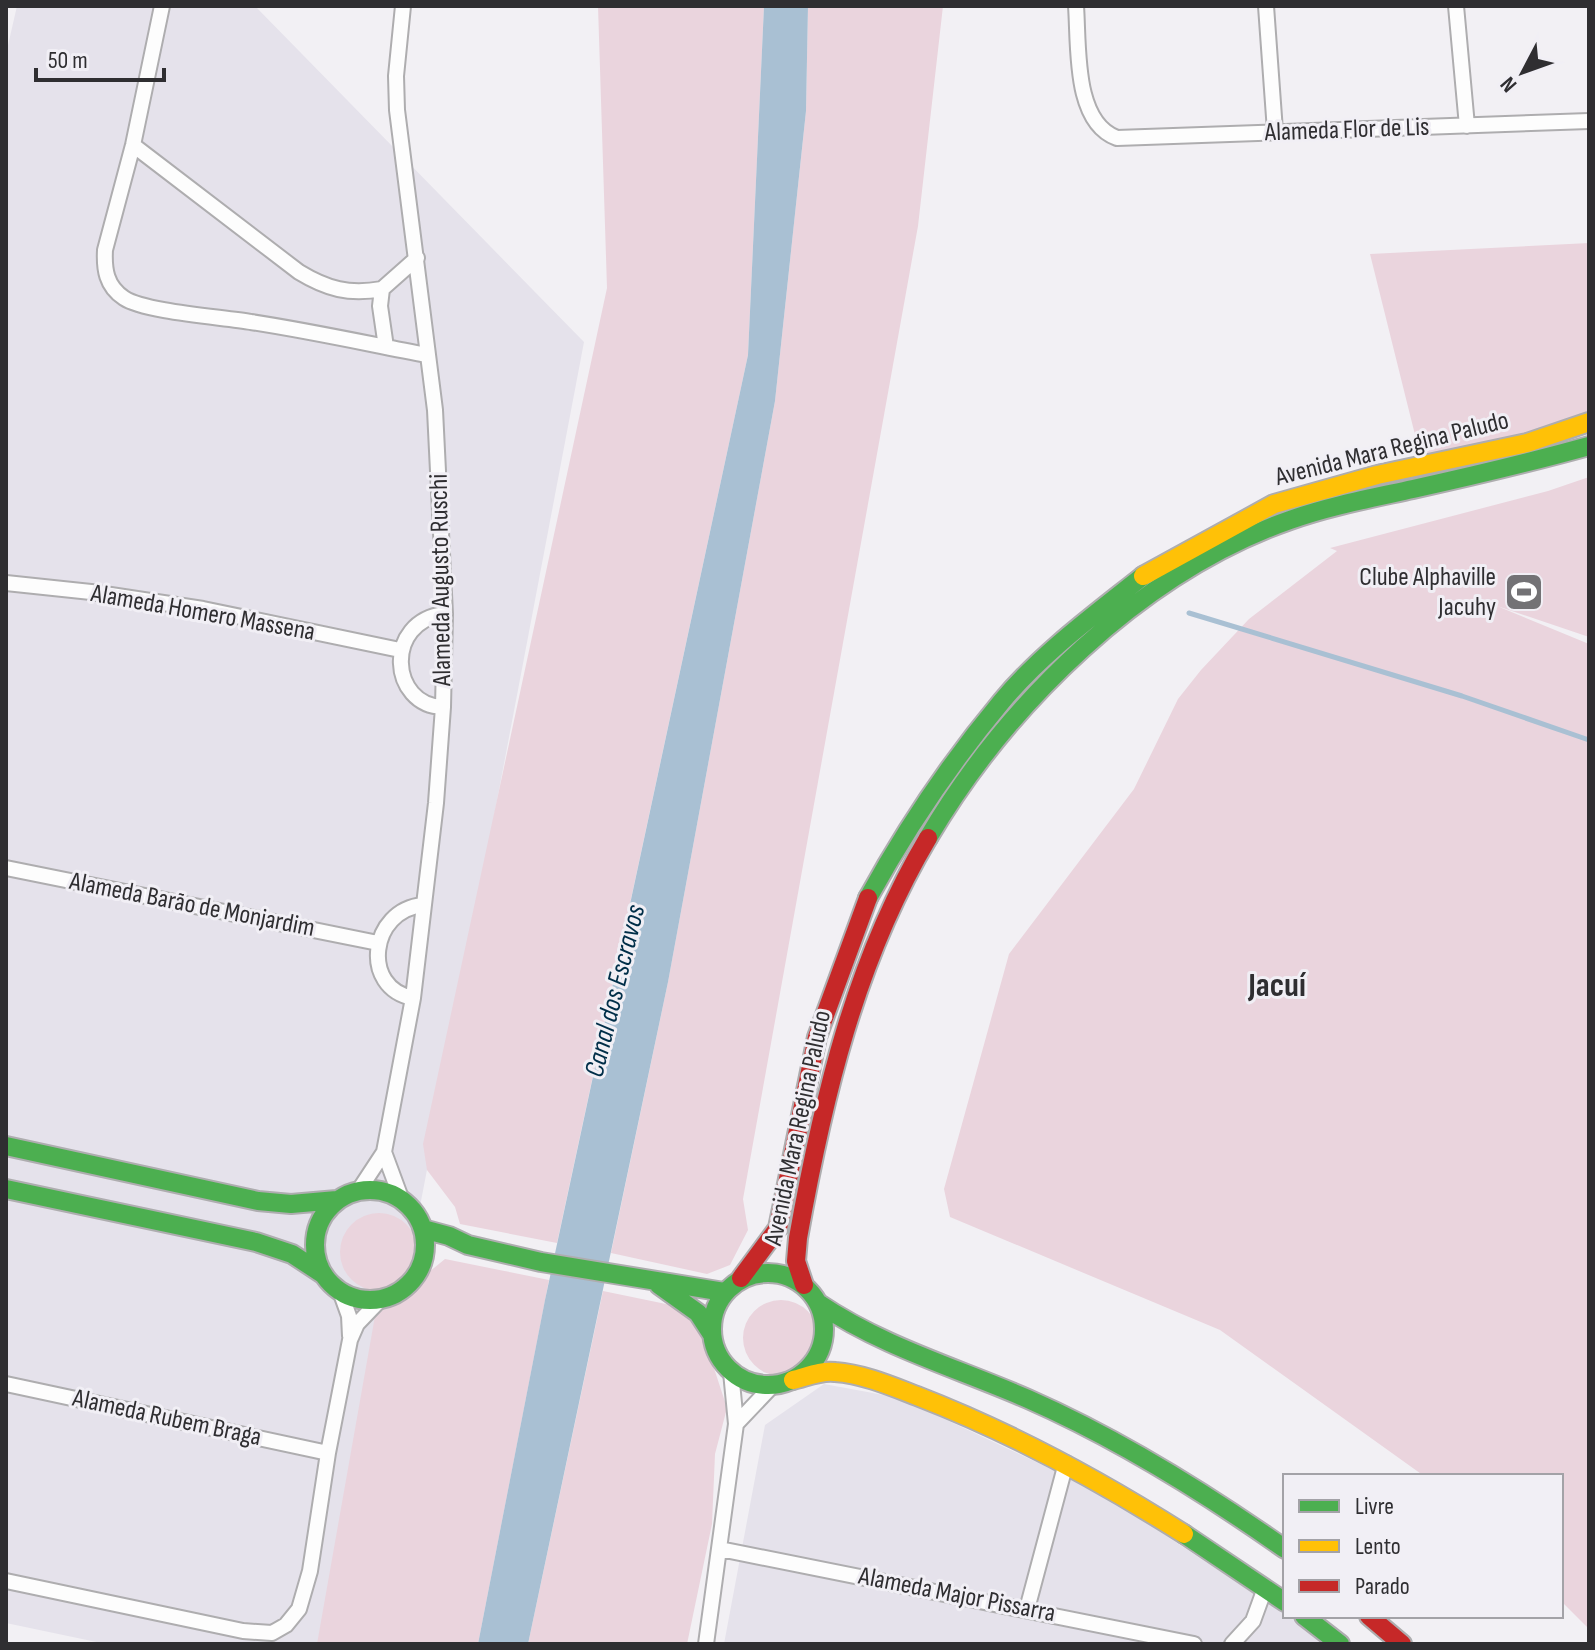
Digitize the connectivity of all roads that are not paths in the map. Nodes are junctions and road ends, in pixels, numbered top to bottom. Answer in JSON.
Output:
{"nodes":[{"id":1,"x":162,"y":6,"type":"edge"},
{"id":2,"x":403,"y":6,"type":"edge"},
{"id":3,"x":1076,"y":6,"type":"edge"},
{"id":4,"x":1266,"y":6,"type":"edge"},
{"id":5,"x":1456,"y":6,"type":"edge"},
{"id":6,"x":1589,"y":121,"type":"edge"},
{"id":7,"x":1467,"y":126,"type":"junction"},
{"id":8,"x":1275,"y":131,"type":"junction"},
{"id":9,"x":133,"y":145,"type":"junction"},
{"id":10,"x":417,"y":258,"type":"junction"},
{"id":11,"x":382,"y":289,"type":"junction"},
{"id":12,"x":386,"y":347,"type":"junction"},
{"id":13,"x":427,"y":355,"type":"junction"},
{"id":14,"x":1589,"y":422,"type":"edge"},
{"id":15,"x":1589,"y":446,"type":"edge"},
{"id":16,"x":6,"y":583,"type":"edge"},
{"id":17,"x":445,"y":614,"type":"junction"},
{"id":18,"x":400,"y":650,"type":"junction"},
{"id":19,"x":443,"y":707,"type":"junction"},
{"id":20,"x":6,"y":868,"type":"edge"},
{"id":21,"x":423,"y":905,"type":"junction"},
{"id":22,"x":378,"y":943,"type":"junction"},
{"id":23,"x":413,"y":998,"type":"junction"},
{"id":24,"x":6,"y":1146,"type":"edge"},
{"id":25,"x":384,"y":1152,"type":"junction"},
{"id":26,"x":6,"y":1189,"type":"edge"},
{"id":27,"x":359,"y":1190,"type":"junction"},
{"id":28,"x":401,"y":1198,"type":"junction"},
{"id":29,"x":337,"y":1200,"type":"junction"},
{"id":30,"x":423,"y":1229,"type":"junction"},
{"id":31,"x":468,"y":1245,"type":"junction"},
{"id":32,"x":425,"y":1249,"type":"junction"},
{"id":33,"x":324,"y":1275,"type":"junction"},
{"id":34,"x":741,"y":1278,"type":"junction"},
{"id":35,"x":656,"y":1283,"type":"junction"},
{"id":36,"x":804,"y":1285,"type":"junction"},
{"id":37,"x":340,"y":1291,"type":"junction"},
{"id":38,"x":724,"y":1292,"type":"junction"},
{"id":39,"x":381,"y":1299,"type":"junction"},
{"id":40,"x":818,"y":1303,"type":"junction"},
{"id":41,"x":711,"y":1333,"type":"junction"},
{"id":42,"x":350,"y":1340,"type":"junction"},
{"id":43,"x":731,"y":1372,"type":"junction"},
{"id":44,"x":793,"y":1380,"type":"junction"},
{"id":45,"x":6,"y":1384,"type":"edge"},
{"id":46,"x":773,"y":1385,"type":"junction"},
{"id":47,"x":736,"y":1424,"type":"junction"},
{"id":48,"x":328,"y":1453,"type":"junction"},
{"id":49,"x":1066,"y":1463,"type":"junction"},
{"id":50,"x":1283,"y":1548,"type":"edge"},
{"id":51,"x":720,"y":1549,"type":"junction"},
{"id":52,"x":6,"y":1581,"type":"edge"},
{"id":53,"x":1265,"y":1588,"type":"junction"},
{"id":54,"x":1283,"y":1601,"type":"edge"},
{"id":55,"x":1027,"y":1609,"type":"junction"},
{"id":56,"x":1307,"y":1618,"type":"edge"},
{"id":57,"x":1371,"y":1618,"type":"edge"},
{"id":58,"x":706,"y":1644,"type":"edge"},
{"id":59,"x":1194,"y":1644,"type":"edge"},
{"id":60,"x":1232,"y":1644,"type":"edge"},
{"id":61,"x":1340,"y":1644,"type":"edge"},
{"id":62,"x":1402,"y":1644,"type":"edge"}],
"edges":[{"from":1,"to":9,"type":"street"},
{"from":2,"to":10,"type":"street","name":"Alameda Augusto Ruschi"},
{"from":3,"to":8,"type":"street","name":"Alameda Flor de Lis"},
{"from":4,"to":8,"type":"street"},
{"from":5,"to":7,"type":"street"},
{"from":6,"to":7,"type":"street","name":"Alameda Flor de Lis"},
{"from":7,"to":8,"type":"street","name":"Alameda Flor de Lis"},
{"from":9,"to":11,"type":"street"},
{"from":9,"to":12,"type":"street"},
{"from":10,"to":11,"type":"street"},
{"from":10,"to":13,"type":"street","name":"Alameda Augusto Ruschi"},
{"from":11,"to":12,"type":"street"},
{"from":12,"to":13,"type":"street"},
{"from":13,"to":17,"type":"street","name":"Alameda Augusto Ruschi"},
{"from":14,"to":34,"type":"street","name":"Avenida Mara Regina Paludo"},
{"from":15,"to":36,"type":"street","name":"Avenida Mara Regina Paludo"},
{"from":16,"to":18,"type":"street","name":"Alameda Homero Massena"},
{"from":17,"to":18,"type":"street"},
{"from":17,"to":19,"type":"street","name":"Alameda Augusto Ruschi"},
{"from":18,"to":19,"type":"street"},
{"from":19,"to":21,"type":"street","name":"Alameda Augusto Ruschi"},
{"from":20,"to":22,"type":"street","name":"Alameda Barão de Monjardim"},
{"from":21,"to":22,"type":"street"},
{"from":21,"to":23,"type":"street","name":"Alameda Augusto Ruschi"},
{"from":22,"to":23,"type":"street"},
{"from":23,"to":25,"type":"street","name":"Alameda Augusto Ruschi"},
{"from":24,"to":29,"type":"street"},
{"from":25,"to":27,"type":"street","name":"Alameda Augusto Ruschi"},
{"from":25,"to":28,"type":"street"},
{"from":26,"to":33,"type":"street"},
{"from":27,"to":28,"type":"street"},
{"from":27,"to":29,"type":"street"},
{"from":28,"to":30,"type":"street"},
{"from":29,"to":33,"type":"street"},
{"from":30,"to":31,"type":"street"},
{"from":30,"to":32,"type":"street"},
{"from":31,"to":32,"type":"street"},
{"from":31,"to":35,"type":"street"},
{"from":32,"to":39,"type":"street"},
{"from":33,"to":37,"type":"street"},
{"from":34,"to":36,"type":"street"},
{"from":34,"to":38,"type":"street"},
{"from":35,"to":38,"type":"street"},
{"from":35,"to":41,"type":"street"},
{"from":36,"to":40,"type":"street"},
{"from":37,"to":39,"type":"street"},
{"from":37,"to":42,"type":"street"},
{"from":38,"to":41,"type":"street"},
{"from":39,"to":42,"type":"street"},
{"from":40,"to":44,"type":"street"},
{"from":40,"to":50,"type":"street"},
{"from":41,"to":43,"type":"street"},
{"from":42,"to":48,"type":"street"},
{"from":43,"to":46,"type":"street"},
{"from":43,"to":47,"type":"street"},
{"from":44,"to":46,"type":"street"},
{"from":44,"to":49,"type":"street"},
{"from":45,"to":48,"type":"street","name":"Alameda Rubem Braga"},
{"from":46,"to":47,"type":"street"},
{"from":47,"to":51,"type":"street"},
{"from":48,"to":52,"type":"street"},
{"from":49,"to":53,"type":"street"},
{"from":49,"to":55,"type":"street"},
{"from":51,"to":55,"type":"street","name":"Alameda Major Pissarra"},
{"from":51,"to":58,"type":"street"},
{"from":53,"to":54,"type":"street"},
{"from":53,"to":60,"type":"street"},
{"from":55,"to":59,"type":"street","name":"Alameda Major Pissarra"},
{"from":56,"to":61,"type":"street"},
{"from":57,"to":62,"type":"street"}]}
